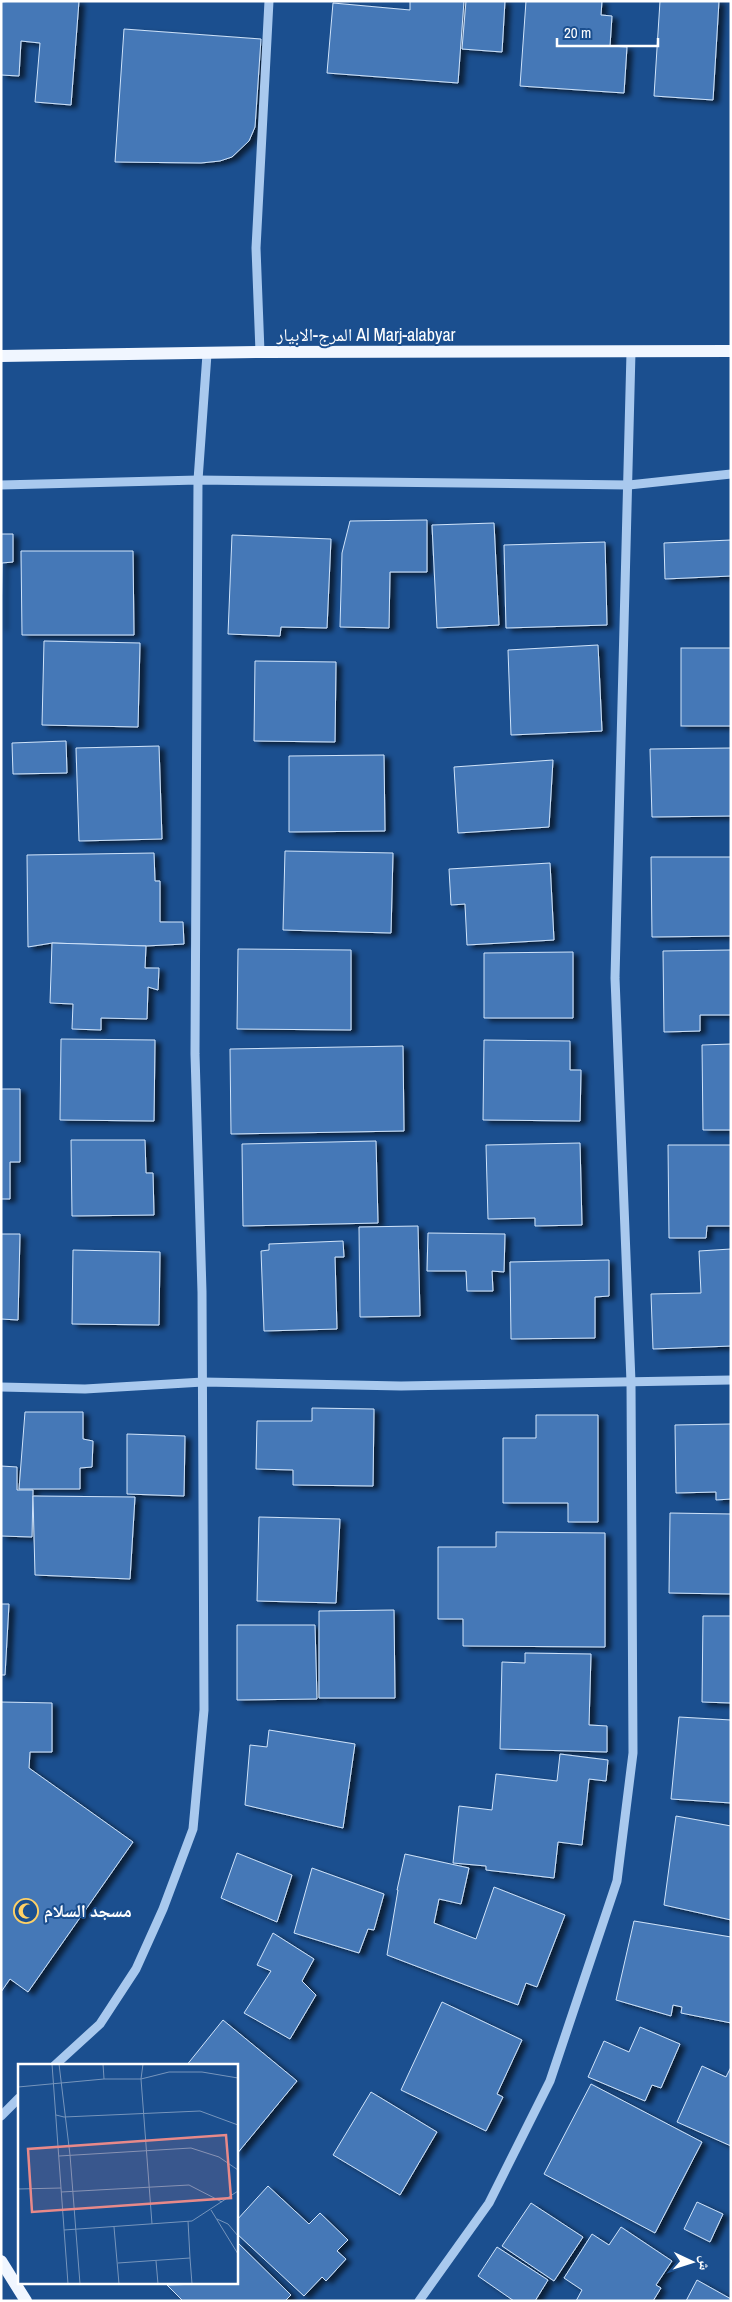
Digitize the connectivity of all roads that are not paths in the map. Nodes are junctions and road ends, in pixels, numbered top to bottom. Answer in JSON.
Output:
{"nodes":[{"id":1,"x":269,"y":1,"type":"edge"},
{"id":2,"x":731,"y":351,"type":"edge"},
{"id":3,"x":260,"y":352,"type":"junction"},
{"id":4,"x":632,"y":352,"type":"junction"},
{"id":5,"x":207,"y":354,"type":"junction"},
{"id":6,"x":1,"y":356,"type":"edge"},
{"id":7,"x":731,"y":474,"type":"edge"},
{"id":8,"x":198,"y":480,"type":"junction"},
{"id":9,"x":1,"y":486,"type":"edge"},
{"id":10,"x":630,"y":486,"type":"junction"},
{"id":11,"x":731,"y":1380,"type":"edge"},
{"id":12,"x":203,"y":1382,"type":"junction"},
{"id":13,"x":631,"y":1382,"type":"junction"},
{"id":14,"x":1,"y":1387,"type":"edge"},
{"id":15,"x":56,"y":2064,"type":"edge"},
{"id":16,"x":18,"y":2099,"type":"edge"},
{"id":17,"x":1,"y":2116,"type":"edge"},
{"id":18,"x":1,"y":2262,"type":"edge"},
{"id":19,"x":26,"y":2301,"type":"edge"},
{"id":20,"x":419,"y":2301,"type":"edge"}],
"edges":[{"from":1,"to":3,"type":"street"},
{"from":2,"to":4,"type":"main road","name":"المرج-الابيار Al Marj-alabyar"},
{"from":3,"to":4,"type":"main road","name":"المرج-الابيار Al Marj-alabyar"},
{"from":3,"to":5,"type":"main road","name":"المرج-الابيار Al Marj-alabyar"},
{"from":4,"to":10,"type":"street"},
{"from":5,"to":6,"type":"main road","name":"المرج-الابيار Al Marj-alabyar"},
{"from":5,"to":8,"type":"street"},
{"from":7,"to":10,"type":"street"},
{"from":8,"to":9,"type":"street"},
{"from":8,"to":10,"type":"street"},
{"from":8,"to":12,"type":"street"},
{"from":10,"to":13,"type":"street"},
{"from":11,"to":13,"type":"street"},
{"from":12,"to":13,"type":"street"},
{"from":12,"to":14,"type":"street"},
{"from":12,"to":15,"type":"street"},
{"from":13,"to":20,"type":"street"},
{"from":16,"to":17,"type":"street"},
{"from":18,"to":19,"type":"main road"}]}
